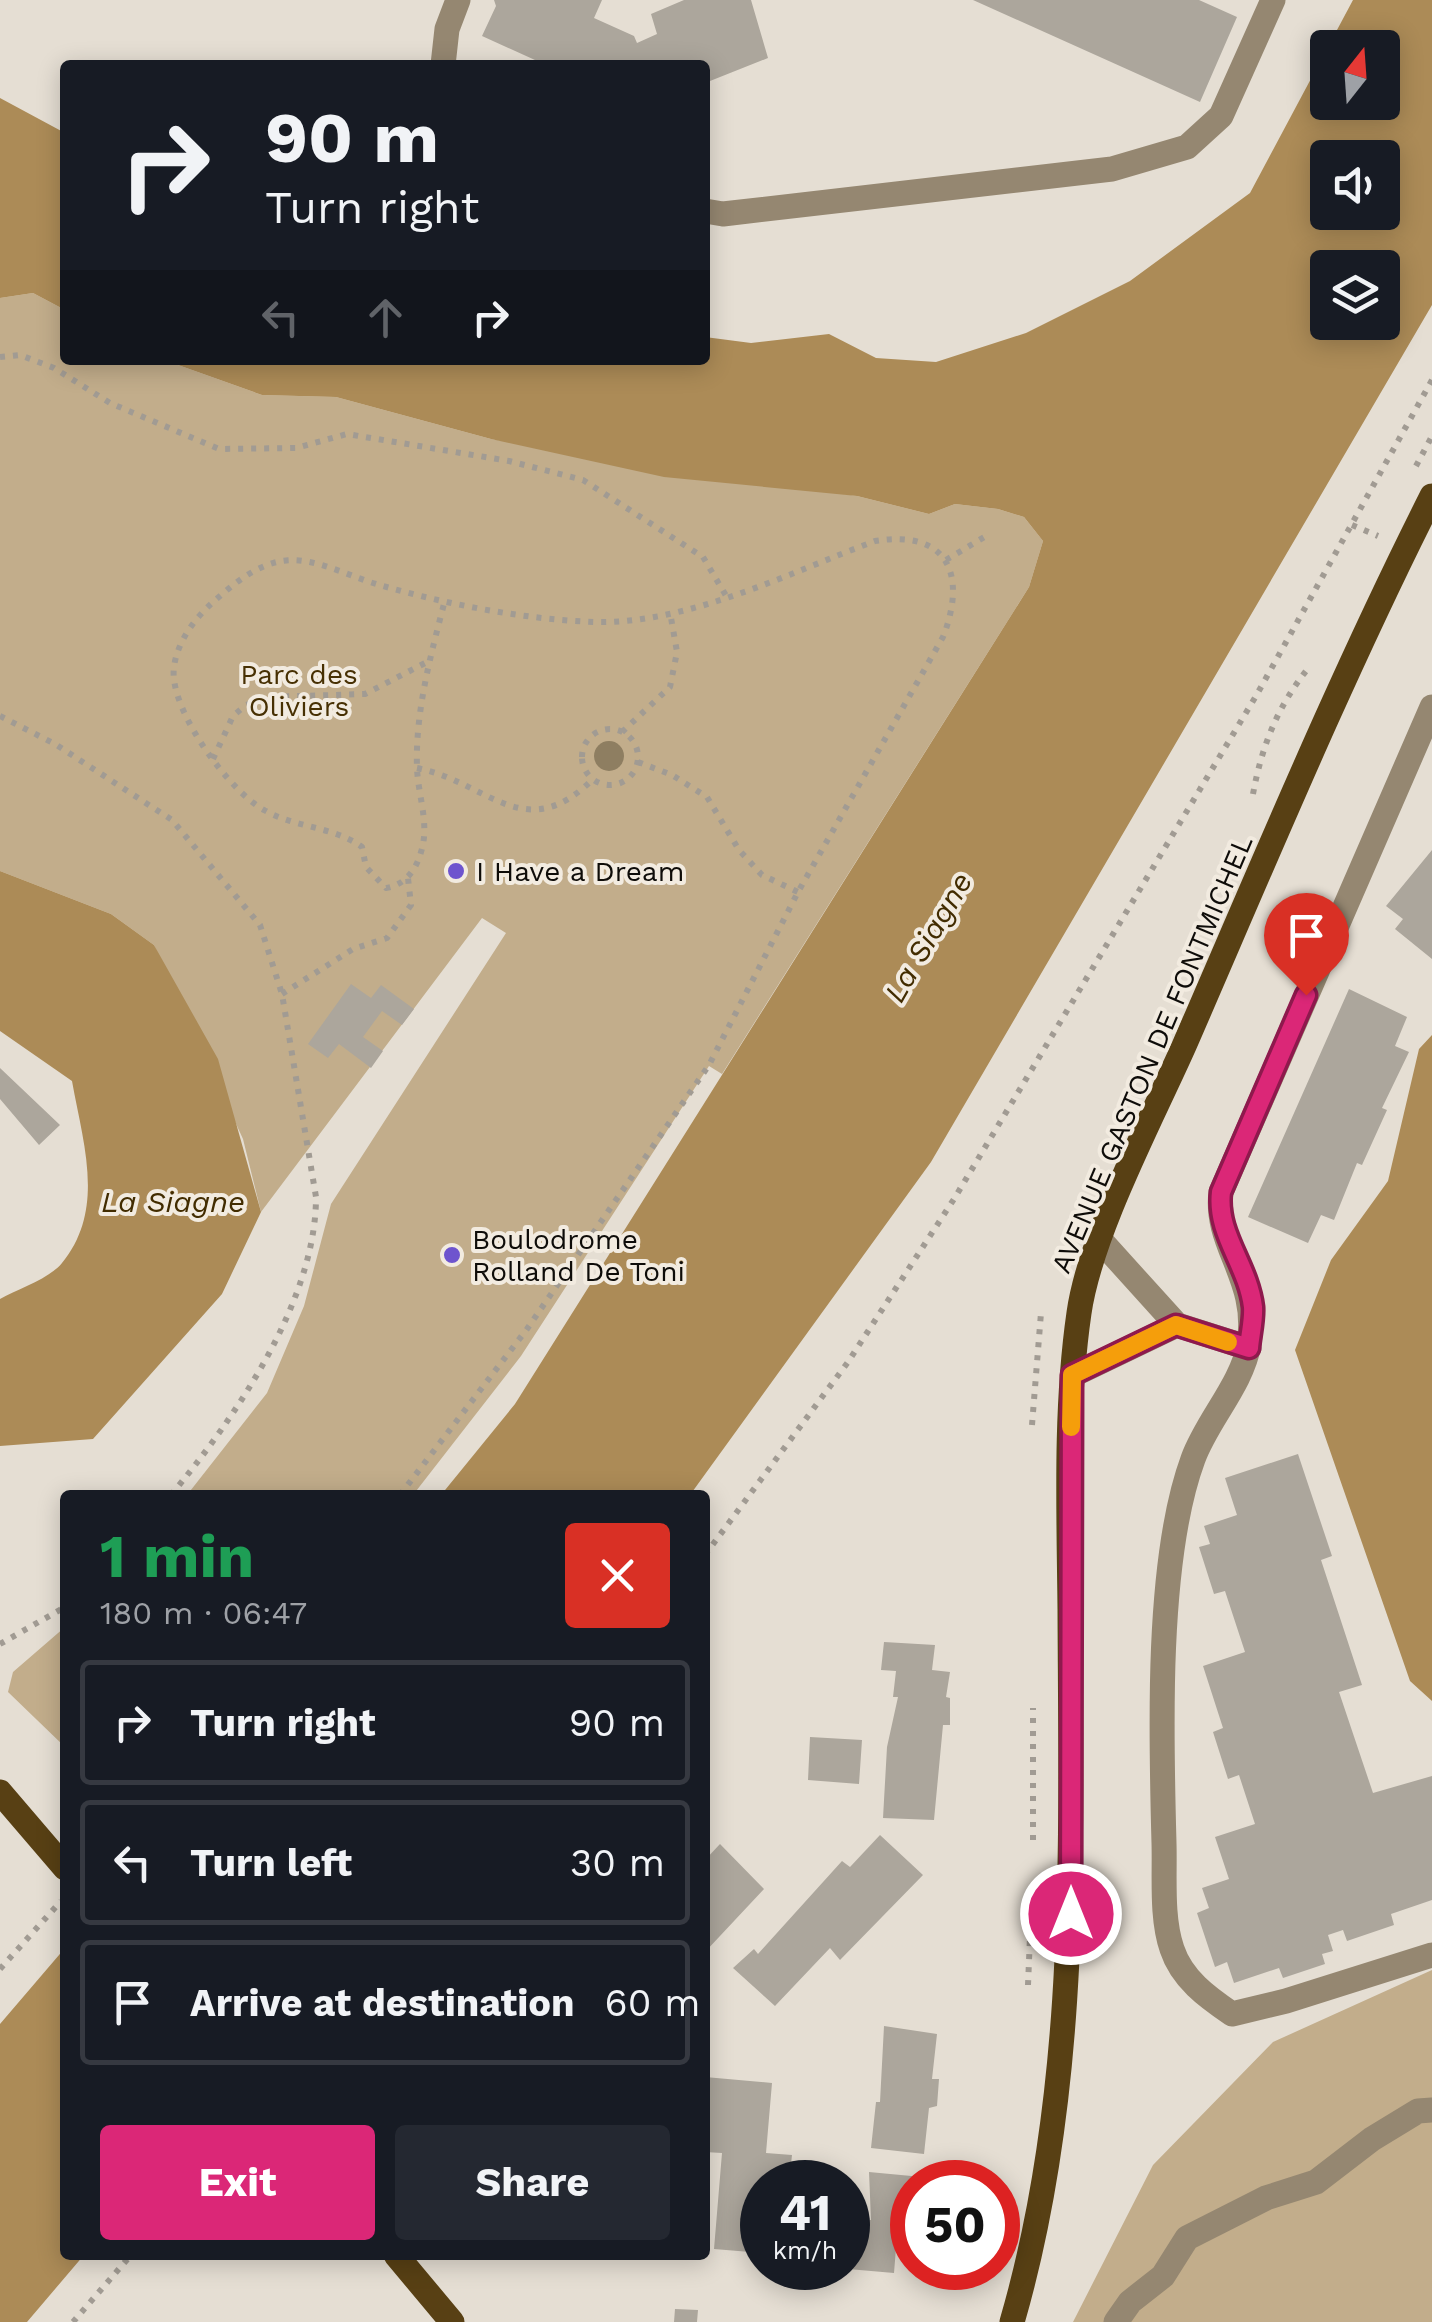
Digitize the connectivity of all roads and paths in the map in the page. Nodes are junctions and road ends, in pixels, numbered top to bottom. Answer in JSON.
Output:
{"nodes":[{"id":1,"x":458,"y":0,"type":"edge"},
{"id":2,"x":1272,"y":0,"type":"edge"},
{"id":3,"x":444,"y":60,"type":"edge"},
{"id":4,"x":710,"y":212,"type":"edge"},
{"id":5,"x":0,"y":357,"type":"edge"},
{"id":6,"x":1432,"y":380,"type":"edge"},
{"id":7,"x":1432,"y":496,"type":"edge"},
{"id":8,"x":1352,"y":524,"type":"junction"},
{"id":9,"x":986,"y":536,"type":"dead end"},
{"id":10,"x":1378,"y":536,"type":"dead end"},
{"id":11,"x":946,"y":560,"type":"junction"},
{"id":12,"x":728,"y":599,"type":"junction"},
{"id":13,"x":446,"y":600,"type":"junction"},
{"id":14,"x":670,"y":612,"type":"junction"},
{"id":15,"x":430,"y":660,"type":"junction"},
{"id":16,"x":1432,"y":706,"type":"edge"},
{"id":17,"x":0,"y":716,"type":"edge"},
{"id":18,"x":622,"y":732,"type":"junction"},
{"id":19,"x":213,"y":760,"type":"junction"},
{"id":20,"x":638,"y":762,"type":"junction"},
{"id":21,"x":416,"y":768,"type":"junction"},
{"id":22,"x":593,"y":778,"type":"junction"},
{"id":23,"x":408,"y":877,"type":"junction"},
{"id":24,"x":798,"y":892,"type":"junction"},
{"id":25,"x":282,"y":994,"type":"junction"},
{"id":26,"x":1100,"y":1241,"type":"junction"},
{"id":27,"x":1176,"y":1325,"type":"junction"},
{"id":28,"x":1249,"y":1348,"type":"junction"},
{"id":29,"x":1072,"y":1375,"type":"junction"},
{"id":30,"x":174,"y":1490,"type":"edge"},
{"id":31,"x":404,"y":1490,"type":"edge"},
{"id":32,"x":710,"y":1548,"type":"edge"},
{"id":33,"x":60,"y":1611,"type":"edge"},
{"id":34,"x":0,"y":1644,"type":"edge"},
{"id":35,"x":0,"y":1792,"type":"edge"},
{"id":36,"x":60,"y":1862,"type":"edge"},
{"id":37,"x":60,"y":1902,"type":"edge"},
{"id":38,"x":1432,"y":1954,"type":"edge"},
{"id":39,"x":0,"y":1970,"type":"edge"},
{"id":40,"x":1432,"y":2110,"type":"edge"},
{"id":41,"x":127,"y":2260,"type":"edge"},
{"id":42,"x":400,"y":2260,"type":"edge"},
{"id":43,"x":73,"y":2322,"type":"edge"},
{"id":44,"x":452,"y":2322,"type":"edge"},
{"id":45,"x":1012,"y":2322,"type":"edge"},
{"id":46,"x":1116,"y":2322,"type":"edge"}],
"edges":[{"from":1,"to":3,"type":"lane"},
{"from":2,"to":4,"type":"lane"},
{"from":5,"to":12,"type":"path"},
{"from":6,"to":8,"type":"path"},
{"from":7,"to":26,"type":"main road","name":"AVENUE GASTON DE FONTMICHEL"},
{"from":8,"to":10,"type":"path"},
{"from":8,"to":32,"type":"path"},
{"from":9,"to":11,"type":"path"},
{"from":11,"to":12,"type":"path"},
{"from":11,"to":24,"type":"path"},
{"from":12,"to":14,"type":"path"},
{"from":13,"to":14,"type":"path"},
{"from":13,"to":15,"type":"path"},
{"from":13,"to":19,"type":"path"},
{"from":14,"to":18,"type":"path"},
{"from":15,"to":19,"type":"path"},
{"from":15,"to":21,"type":"path"},
{"from":16,"to":28,"type":"lane"},
{"from":17,"to":25,"type":"path"},
{"from":18,"to":20,"type":"path"},
{"from":18,"to":22,"type":"path"},
{"from":19,"to":23,"type":"path"},
{"from":20,"to":22,"type":"path"},
{"from":20,"to":24,"type":"path"},
{"from":21,"to":22,"type":"path"},
{"from":21,"to":23,"type":"path"},
{"from":23,"to":25,"type":"path"},
{"from":24,"to":31,"type":"path"},
{"from":25,"to":30,"type":"path"},
{"from":26,"to":27,"type":"lane"},
{"from":26,"to":29,"type":"main road","name":"AVENUE GASTON DE FONTMICHEL"},
{"from":27,"to":28,"type":"lane"},
{"from":27,"to":29,"type":"lane"},
{"from":28,"to":38,"type":"lane"},
{"from":29,"to":45,"type":"main road","name":"AVENUE GASTON DE FONTMICHEL"},
{"from":33,"to":34,"type":"path"},
{"from":35,"to":36,"type":"main road"},
{"from":37,"to":39,"type":"path"},
{"from":40,"to":46,"type":"lane"},
{"from":41,"to":43,"type":"path"},
{"from":42,"to":44,"type":"main road"}]}
